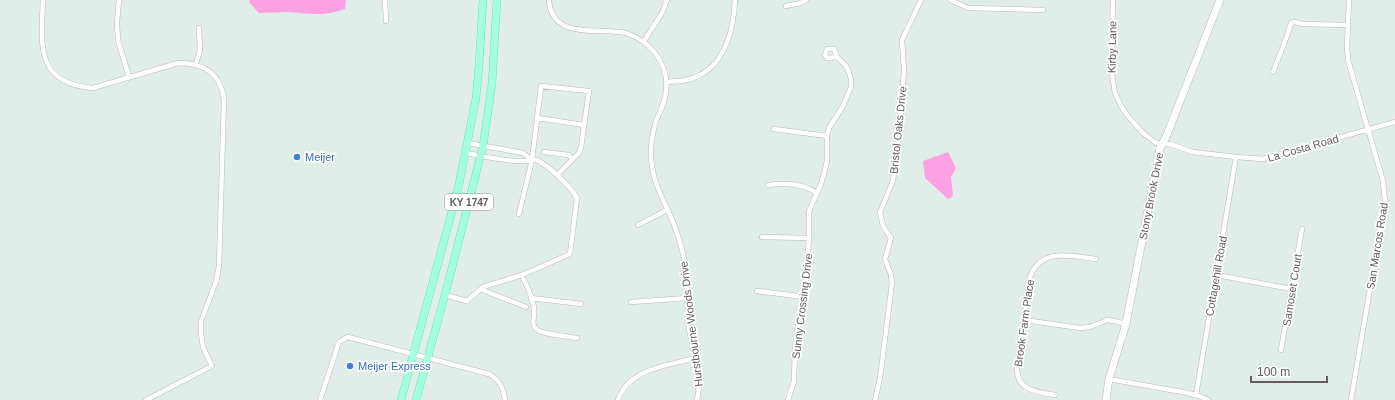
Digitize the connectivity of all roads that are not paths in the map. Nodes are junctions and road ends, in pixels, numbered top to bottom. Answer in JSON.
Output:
{"nodes":[{"id":1,"x":43,"y":0,"type":"edge"},
{"id":2,"x":120,"y":0,"type":"edge"},
{"id":3,"x":385,"y":0,"type":"edge"},
{"id":4,"x":483,"y":0,"type":"edge"},
{"id":5,"x":497,"y":0,"type":"edge"},
{"id":6,"x":549,"y":0,"type":"edge"},
{"id":7,"x":668,"y":0,"type":"edge"},
{"id":8,"x":735,"y":0,"type":"edge"},
{"id":9,"x":806,"y":0,"type":"edge"},
{"id":10,"x":921,"y":0,"type":"edge"},
{"id":11,"x":950,"y":0,"type":"edge"},
{"id":12,"x":1114,"y":0,"type":"edge"},
{"id":13,"x":1220,"y":0,"type":"edge"},
{"id":14,"x":1349,"y":0,"type":"edge"},
{"id":15,"x":786,"y":6,"type":"dead end"},
{"id":16,"x":1043,"y":10,"type":"dead end"},
{"id":17,"x":386,"y":21,"type":"dead end"},
{"id":18,"x":1348,"y":25,"type":"junction"},
{"id":19,"x":199,"y":28,"type":"dead end"},
{"id":20,"x":644,"y":41,"type":"junction"},
{"id":21,"x":837,"y":57,"type":"dead end"},
{"id":22,"x":196,"y":64,"type":"junction"},
{"id":23,"x":1273,"y":72,"type":"dead end"},
{"id":24,"x":129,"y":77,"type":"junction"},
{"id":25,"x":667,"y":82,"type":"junction"},
{"id":26,"x":537,"y":118,"type":"junction"},
{"id":27,"x":1395,"y":122,"type":"edge"},
{"id":28,"x":584,"y":125,"type":"junction"},
{"id":29,"x":774,"y":129,"type":"dead end"},
{"id":30,"x":1368,"y":130,"type":"junction"},
{"id":31,"x":827,"y":136,"type":"junction"},
{"id":32,"x":468,"y":143,"type":"junction"},
{"id":33,"x":1163,"y":144,"type":"junction"},
{"id":34,"x":483,"y":146,"type":"junction"},
{"id":35,"x":544,"y":152,"type":"dead end"},
{"id":36,"x":466,"y":153,"type":"junction"},
{"id":37,"x":480,"y":155,"type":"junction"},
{"id":38,"x":1236,"y":157,"type":"junction"},
{"id":39,"x":572,"y":159,"type":"junction"},
{"id":40,"x":532,"y":160,"type":"junction"},
{"id":41,"x":557,"y":175,"type":"junction"},
{"id":42,"x":768,"y":185,"type":"dead end"},
{"id":43,"x":817,"y":193,"type":"junction"},
{"id":44,"x":667,"y":210,"type":"junction"},
{"id":45,"x":519,"y":214,"type":"dead end"},
{"id":46,"x":638,"y":225,"type":"dead end"},
{"id":47,"x":1302,"y":229,"type":"dead end"},
{"id":48,"x":762,"y":237,"type":"dead end"},
{"id":49,"x":809,"y":238,"type":"junction"},
{"id":50,"x":1096,"y":259,"type":"dead end"},
{"id":51,"x":522,"y":275,"type":"junction"},
{"id":52,"x":1217,"y":276,"type":"junction"},
{"id":53,"x":1291,"y":289,"type":"junction"},
{"id":54,"x":480,"y":290,"type":"junction"},
{"id":55,"x":757,"y":291,"type":"dead end"},
{"id":56,"x":446,"y":295,"type":"junction"},
{"id":57,"x":805,"y":297,"type":"junction"},
{"id":58,"x":531,"y":298,"type":"junction"},
{"id":59,"x":686,"y":298,"type":"junction"},
{"id":60,"x":631,"y":302,"type":"dead end"},
{"id":61,"x":581,"y":304,"type":"dead end"},
{"id":62,"x":526,"y":307,"type":"dead end"},
{"id":63,"x":1024,"y":320,"type":"junction"},
{"id":64,"x":1126,"y":324,"type":"junction"},
{"id":65,"x":577,"y":338,"type":"dead end"},
{"id":66,"x":1281,"y":350,"type":"dead end"},
{"id":67,"x":413,"y":355,"type":"junction"},
{"id":68,"x":427,"y":358,"type":"junction"},
{"id":69,"x":695,"y":358,"type":"junction"},
{"id":70,"x":1109,"y":379,"type":"junction"},
{"id":71,"x":1055,"y":395,"type":"dead end"},
{"id":72,"x":1196,"y":395,"type":"junction"},
{"id":73,"x":146,"y":400,"type":"edge"},
{"id":74,"x":320,"y":400,"type":"edge"},
{"id":75,"x":401,"y":400,"type":"edge"},
{"id":76,"x":416,"y":400,"type":"edge"},
{"id":77,"x":505,"y":400,"type":"edge"},
{"id":78,"x":618,"y":400,"type":"edge"},
{"id":79,"x":698,"y":400,"type":"edge"},
{"id":80,"x":788,"y":400,"type":"edge"},
{"id":81,"x":875,"y":400,"type":"edge"},
{"id":82,"x":1106,"y":400,"type":"edge"},
{"id":83,"x":1208,"y":400,"type":"edge"},
{"id":84,"x":1351,"y":400,"type":"edge"}],
"edges":[{"from":1,"to":24,"type":"street"},
{"from":2,"to":24,"type":"street"},
{"from":3,"to":17,"type":"street"},
{"from":4,"to":32,"type":"main road","number":"KY 1747"},
{"from":5,"to":34,"type":"main road","number":"KY 1747"},
{"from":6,"to":20,"type":"street","name":"Hurstbourne Woods Drive"},
{"from":7,"to":20,"type":"street"},
{"from":8,"to":25,"type":"street"},
{"from":9,"to":15,"type":"street"},
{"from":10,"to":81,"type":"street","name":"Bristol Oaks Drive"},
{"from":11,"to":16,"type":"street"},
{"from":12,"to":33,"type":"street","name":"Kirby Lane"},
{"from":13,"to":33,"type":"street","name":"Stony Brook Drive"},
{"from":14,"to":18,"type":"street","name":"San Marcos Road"},
{"from":18,"to":23,"type":"street"},
{"from":18,"to":30,"type":"street","name":"San Marcos Road"},
{"from":19,"to":22,"type":"street"},
{"from":20,"to":25,"type":"street","name":"Hurstbourne Woods Drive"},
{"from":21,"to":31,"type":"street","name":"Sunny Crossing Drive"},
{"from":22,"to":24,"type":"street"},
{"from":22,"to":73,"type":"street"},
{"from":25,"to":44,"type":"street","name":"Hurstbourne Woods Drive"},
{"from":26,"to":28,"type":"street"},
{"from":26,"to":28,"type":"street"},
{"from":26,"to":40,"type":"street"},
{"from":27,"to":30,"type":"street","name":"La Costa Road"},
{"from":28,"to":39,"type":"street"},
{"from":29,"to":31,"type":"street"},
{"from":30,"to":38,"type":"street","name":"La Costa Road"},
{"from":30,"to":84,"type":"street","name":"San Marcos Road"},
{"from":31,"to":43,"type":"street","name":"Sunny Crossing Drive"},
{"from":32,"to":34,"type":"street"},
{"from":32,"to":36,"type":"main road","number":"KY 1747"},
{"from":33,"to":38,"type":"street","name":"La Costa Road"},
{"from":33,"to":64,"type":"street","name":"Stony Brook Drive"},
{"from":34,"to":37,"type":"main road","number":"KY 1747"},
{"from":34,"to":40,"type":"street"},
{"from":35,"to":39,"type":"street"},
{"from":36,"to":37,"type":"street"},
{"from":36,"to":67,"type":"main road","number":"KY 1747"},
{"from":37,"to":40,"type":"street"},
{"from":37,"to":56,"type":"main road","number":"KY 1747"},
{"from":38,"to":52,"type":"street","name":"Cottagehill Road"},
{"from":39,"to":41,"type":"street"},
{"from":40,"to":41,"type":"street"},
{"from":40,"to":45,"type":"street"},
{"from":41,"to":51,"type":"street"},
{"from":42,"to":43,"type":"street"},
{"from":43,"to":49,"type":"street","name":"Sunny Crossing Drive"},
{"from":44,"to":46,"type":"street"},
{"from":44,"to":59,"type":"street","name":"Hurstbourne Woods Drive"},
{"from":47,"to":53,"type":"street","name":"Samoset Court"},
{"from":48,"to":49,"type":"street"},
{"from":49,"to":57,"type":"street","name":"Sunny Crossing Drive"},
{"from":50,"to":63,"type":"street","name":"Brook Farm Place"},
{"from":51,"to":54,"type":"street"},
{"from":51,"to":58,"type":"street"},
{"from":52,"to":53,"type":"street"},
{"from":52,"to":72,"type":"street","name":"Cottagehill Road"},
{"from":53,"to":66,"type":"street","name":"Samoset Court"},
{"from":54,"to":56,"type":"street"},
{"from":54,"to":62,"type":"street"},
{"from":55,"to":57,"type":"street"},
{"from":56,"to":68,"type":"main road","number":"KY 1747"},
{"from":57,"to":80,"type":"street","name":"Sunny Crossing Drive"},
{"from":58,"to":61,"type":"street"},
{"from":58,"to":65,"type":"street"},
{"from":59,"to":60,"type":"street"},
{"from":59,"to":69,"type":"street","name":"Hurstbourne Woods Drive"},
{"from":63,"to":64,"type":"street"},
{"from":63,"to":71,"type":"street","name":"Brook Farm Place"},
{"from":64,"to":70,"type":"street","name":"Stony Brook Drive"},
{"from":67,"to":68,"type":"street"},
{"from":67,"to":74,"type":"street"},
{"from":67,"to":75,"type":"main road","number":"KY 1747"},
{"from":68,"to":76,"type":"main road","number":"KY 1747"},
{"from":68,"to":77,"type":"street"},
{"from":69,"to":78,"type":"street"},
{"from":69,"to":79,"type":"street","name":"Hurstbourne Woods Drive"},
{"from":70,"to":72,"type":"street"},
{"from":70,"to":82,"type":"street","name":"Stony Brook Drive"},
{"from":72,"to":83,"type":"street"}]}
